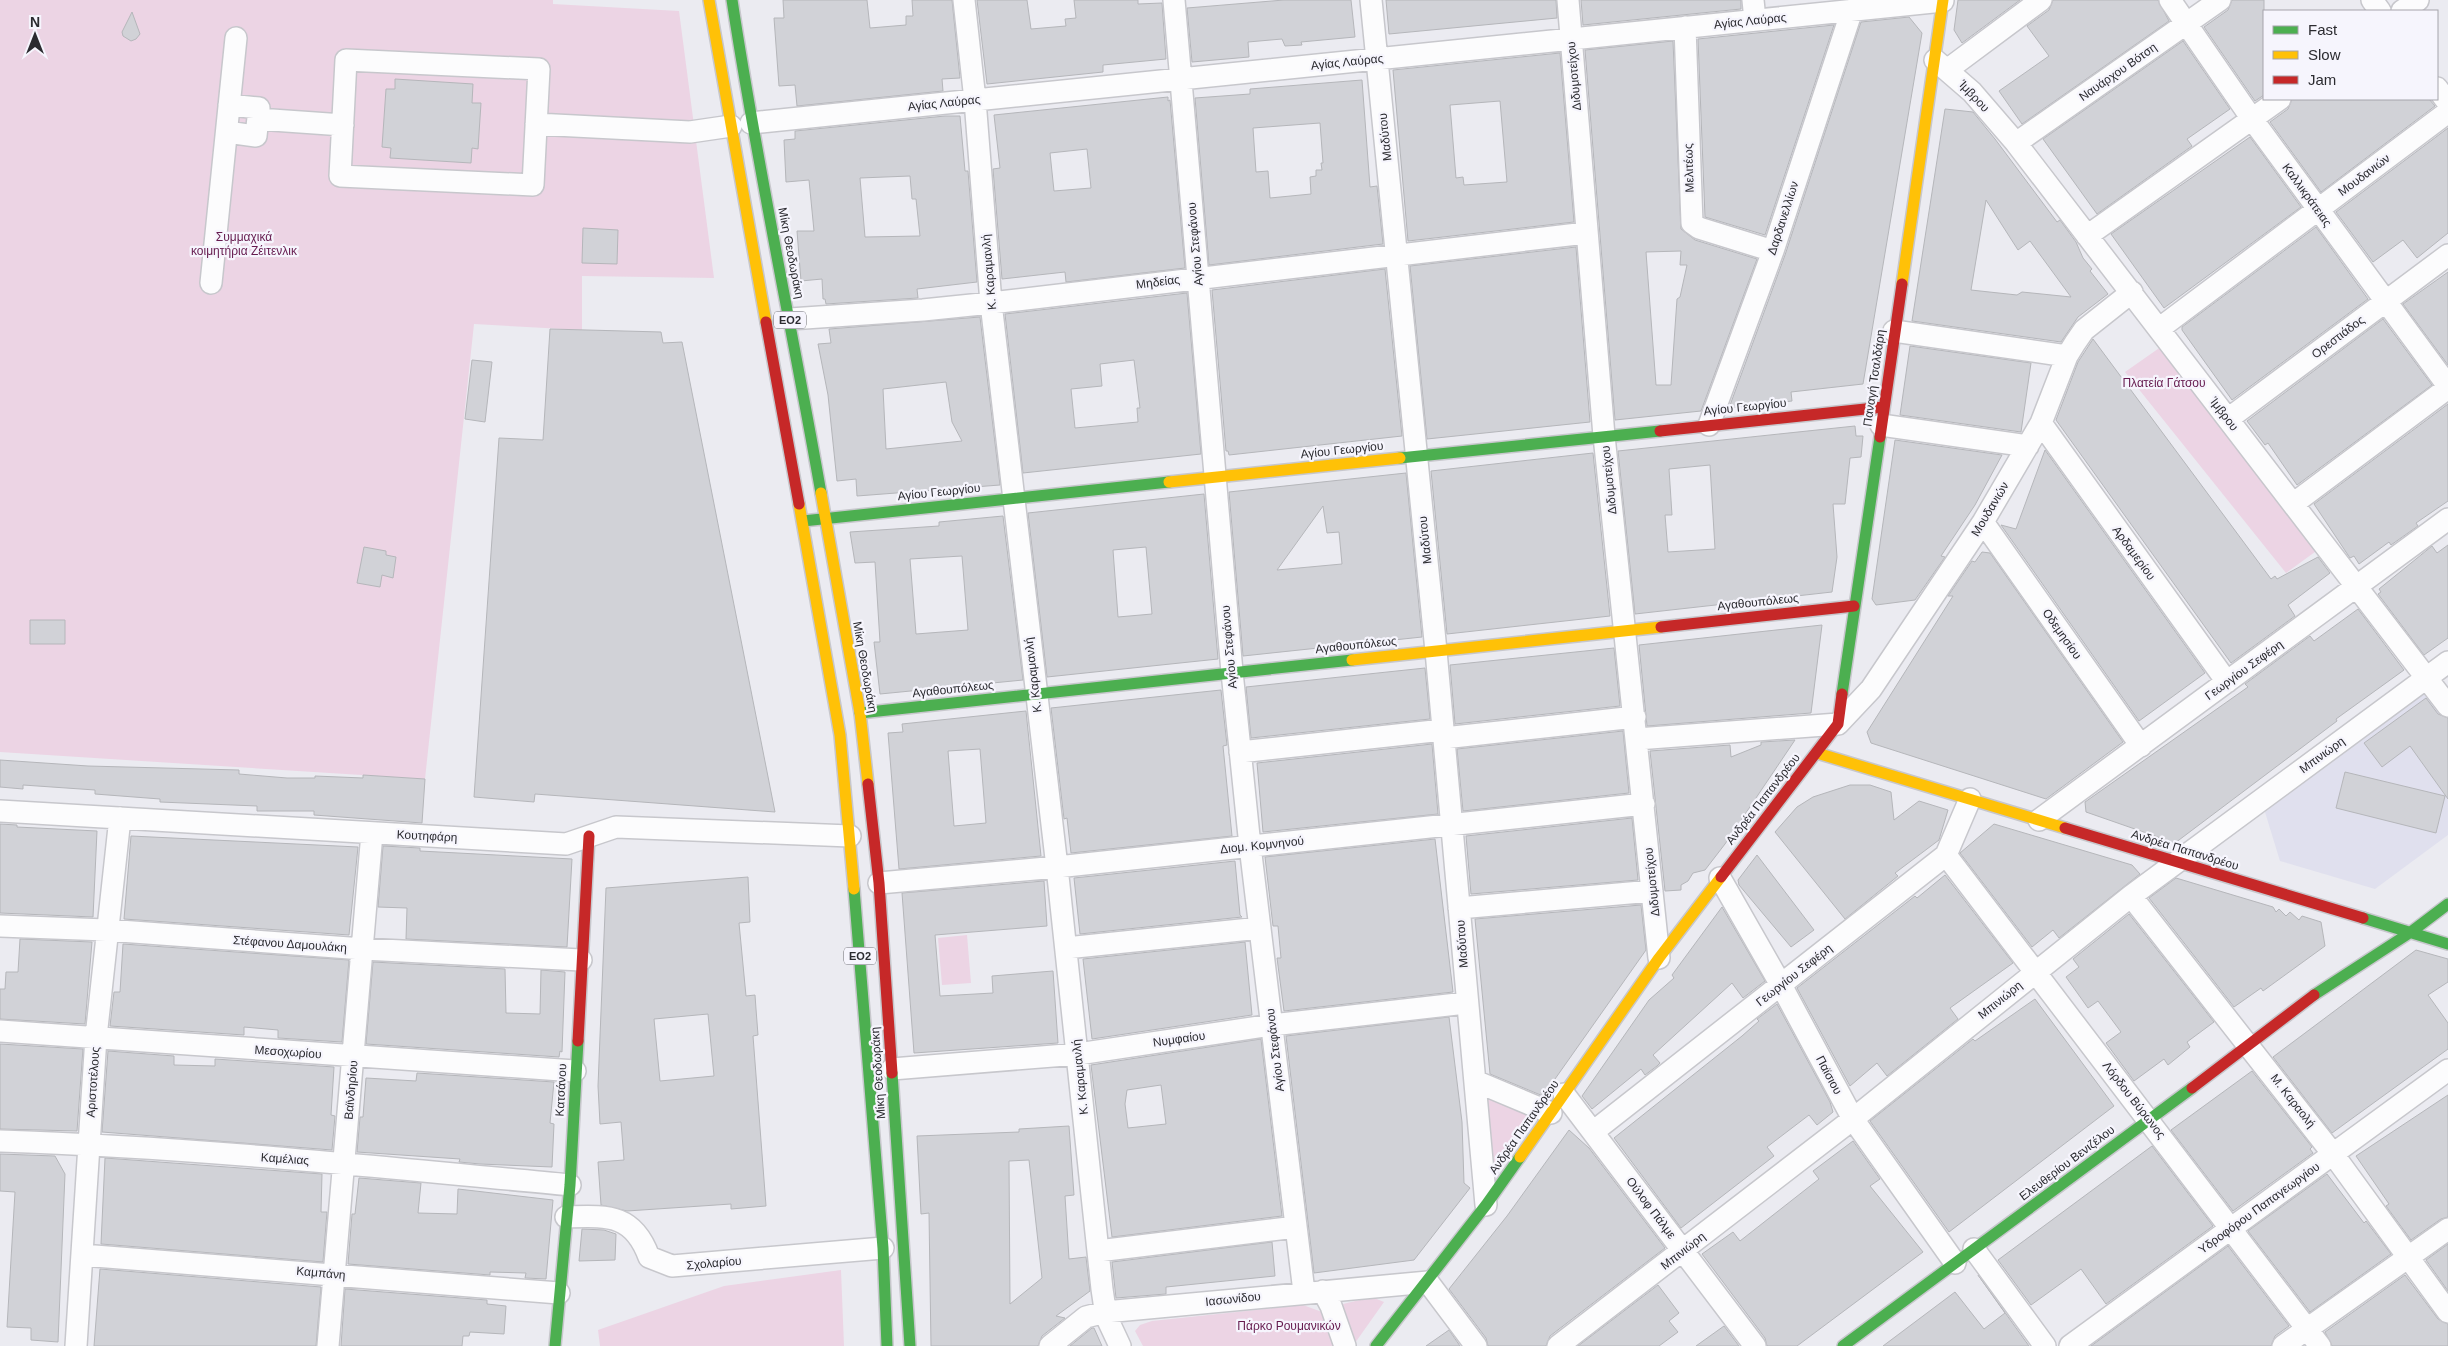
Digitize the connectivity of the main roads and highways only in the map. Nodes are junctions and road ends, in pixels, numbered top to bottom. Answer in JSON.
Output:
{"nodes":[{"id":1,"x":709,"y":0,"type":"edge"},
{"id":2,"x":732,"y":0,"type":"edge"},
{"id":3,"x":1943,"y":0,"type":"edge"},
{"id":4,"x":741,"y":125,"type":"junction"},
{"id":5,"x":1882,"y":416,"type":"junction"},
{"id":6,"x":825,"y":518,"type":"junction"},
{"id":7,"x":803,"y":521,"type":"junction"},
{"id":8,"x":1854,"y":606,"type":"junction"},
{"id":9,"x":860,"y":712,"type":"junction"},
{"id":10,"x":1817,"y":753,"type":"junction"},
{"id":11,"x":588,"y":836,"type":"road end"},
{"id":12,"x":2448,"y":904,"type":"edge"},
{"id":13,"x":2385,"y":924,"type":"junction"},
{"id":14,"x":2411,"y":932,"type":"junction"},
{"id":15,"x":2373,"y":936,"type":"dead end"},
{"id":16,"x":2448,"y":944,"type":"edge"},
{"id":17,"x":2355,"y":953,"type":"dead end"},
{"id":18,"x":2306,"y":1000,"type":"junction"},
{"id":19,"x":555,"y":1346,"type":"edge"},
{"id":20,"x":887,"y":1346,"type":"edge"},
{"id":21,"x":910,"y":1346,"type":"edge"},
{"id":22,"x":1376,"y":1346,"type":"edge"},
{"id":23,"x":1843,"y":1346,"type":"edge"}],
"edges":[{"from":1,"to":4,"type":"main road","name":"Μίκη Θεοδωράκη","number":"ΕΟ2"},
{"from":2,"to":4,"type":"main road","name":"Μίκη Θεοδωράκη","number":"ΕΟ2"},
{"from":3,"to":5,"type":"main road","name":"Παναγή Τσαλδάρη"},
{"from":4,"to":6,"type":"main road","name":"Μίκη Θεοδωράκη","number":"ΕΟ2"},
{"from":4,"to":7,"type":"main road","name":"Μίκη Θεοδωράκη","number":"ΕΟ2"},
{"from":5,"to":6,"type":"main road","name":"Αγίου Γεωργίου"},
{"from":5,"to":8,"type":"main road","name":"Παναγή Τσαλδάρη"},
{"from":6,"to":7,"type":"main road","name":"Αγίου Γεωργίου"},
{"from":6,"to":9,"type":"main road","name":"Μίκη Θεοδωράκη","number":"ΕΟ2"},
{"from":7,"to":20,"type":"main road","name":"Μίκη Θεοδωράκη","number":"ΕΟ2"},
{"from":8,"to":9,"type":"main road","name":"Αγαθουπόλεως"},
{"from":8,"to":10,"type":"main road","name":"Παναγή Τσαλδάρη"},
{"from":9,"to":21,"type":"main road","name":"Μίκη Θεοδωράκη","number":"ΕΟ2"},
{"from":10,"to":13,"type":"main road","name":"Ανδρέα Παπανδρέου"},
{"from":10,"to":22,"type":"main road","name":"Ανδρέα Παπανδρέου"},
{"from":11,"to":19,"type":"main road","name":"Κατσάνου"},
{"from":12,"to":14,"type":"main road","name":"Ελευθερίου Βενιζέλου"},
{"from":13,"to":14,"type":"main road","name":"Ανδρέα Παπανδρέου"},
{"from":13,"to":15,"type":"main road"},
{"from":14,"to":16,"type":"main road","name":"Ανδρέα Παπανδρέου"},
{"from":14,"to":18,"type":"main road","name":"Ελευθερίου Βενιζέλου"},
{"from":17,"to":18,"type":"main road","name":"Ελευθερίου Βενιζέλου"},
{"from":18,"to":23,"type":"main road","name":"Ελευθερίου Βενιζέλου"}]}
